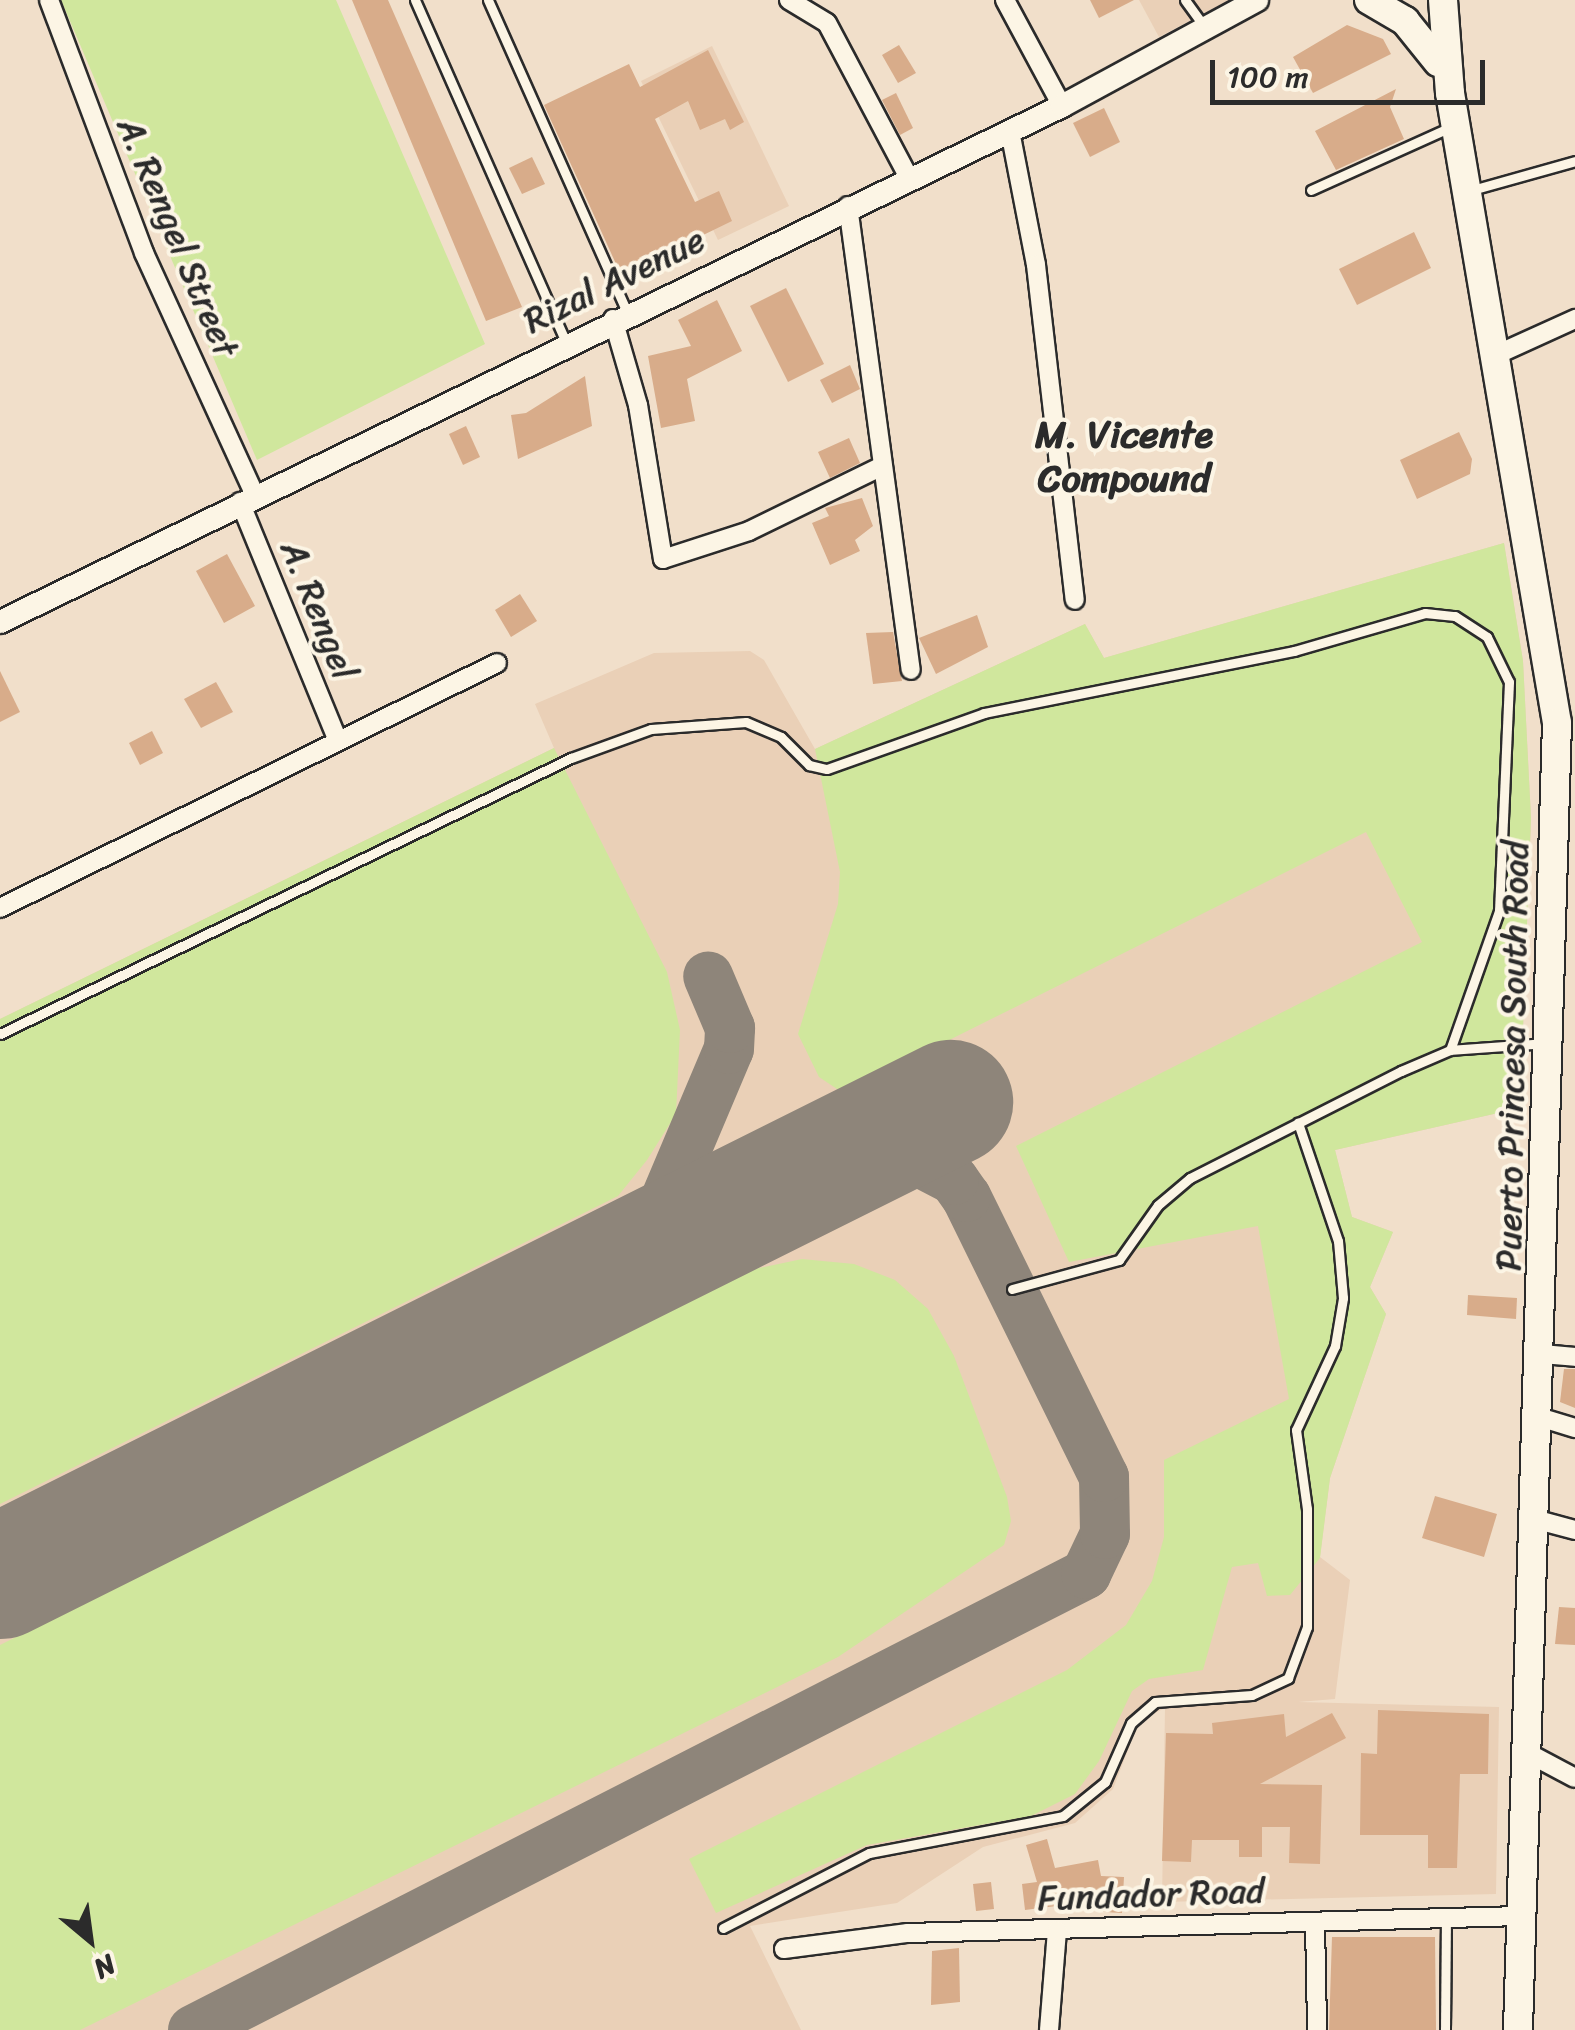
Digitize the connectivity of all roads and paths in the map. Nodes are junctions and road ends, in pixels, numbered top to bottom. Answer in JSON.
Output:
{"nodes":[{"id":1,"x":49,"y":0,"type":"edge"},
{"id":2,"x":415,"y":0,"type":"edge"},
{"id":3,"x":488,"y":0,"type":"edge"},
{"id":4,"x":789,"y":0,"type":"edge"},
{"id":5,"x":1005,"y":0,"type":"edge"},
{"id":6,"x":1184,"y":0,"type":"edge"},
{"id":7,"x":1257,"y":0,"type":"edge"},
{"id":8,"x":1369,"y":0,"type":"edge"},
{"id":9,"x":1425,"y":0,"type":"edge"},
{"id":10,"x":1444,"y":0,"type":"edge"},
{"id":11,"x":1455,"y":0,"type":"edge"},
{"id":12,"x":1204,"y":27,"type":"junction"},
{"id":13,"x":1442,"y":49,"type":"junction"},
{"id":14,"x":1062,"y":106,"type":"junction"},
{"id":15,"x":1456,"y":125,"type":"junction"},
{"id":16,"x":1010,"y":131,"type":"junction"},
{"id":17,"x":1575,"y":161,"type":"edge"},
{"id":18,"x":909,"y":178,"type":"junction"},
{"id":19,"x":1311,"y":190,"type":"dead end"},
{"id":20,"x":1468,"y":191,"type":"junction"},
{"id":21,"x":848,"y":206,"type":"junction"},
{"id":22,"x":620,"y":316,"type":"junction"},
{"id":23,"x":1575,"y":319,"type":"edge"},
{"id":24,"x":566,"y":342,"type":"junction"},
{"id":25,"x":1498,"y":354,"type":"junction"},
{"id":26,"x":882,"y":466,"type":"junction"},
{"id":27,"x":247,"y":499,"type":"junction"},
{"id":28,"x":1075,"y":600,"type":"dead end"},
{"id":29,"x":0,"y":622,"type":"edge"},
{"id":30,"x":498,"y":663,"type":"dead end"},
{"id":31,"x":911,"y":670,"type":"dead end"},
{"id":32,"x":338,"y":742,"type":"junction"},
{"id":33,"x":1565,"y":881,"type":"edge"},
{"id":34,"x":0,"y":908,"type":"edge"},
{"id":35,"x":0,"y":1034,"type":"edge"},
{"id":36,"x":1550,"y":1043,"type":"junction"},
{"id":37,"x":1450,"y":1050,"type":"junction"},
{"id":38,"x":1298,"y":1123,"type":"junction"},
{"id":39,"x":1012,"y":1289,"type":"dead end"},
{"id":40,"x":1542,"y":1354,"type":"junction"},
{"id":41,"x":1575,"y":1357,"type":"edge"},
{"id":42,"x":1539,"y":1417,"type":"junction"},
{"id":43,"x":1575,"y":1428,"type":"edge"},
{"id":44,"x":1534,"y":1519,"type":"junction"},
{"id":45,"x":1575,"y":1530,"type":"edge"},
{"id":46,"x":1526,"y":1752,"type":"junction"},
{"id":47,"x":1575,"y":1778,"type":"edge"},
{"id":48,"x":1522,"y":1916,"type":"junction"},
{"id":49,"x":1446,"y":1917,"type":"junction"},
{"id":50,"x":1315,"y":1922,"type":"junction"},
{"id":51,"x":723,"y":1928,"type":"dead end"},
{"id":52,"x":1058,"y":1930,"type":"junction"},
{"id":53,"x":784,"y":1949,"type":"dead end"},
{"id":54,"x":1049,"y":2030,"type":"edge"},
{"id":55,"x":1317,"y":2030,"type":"edge"},
{"id":56,"x":1445,"y":2030,"type":"edge"},
{"id":57,"x":1518,"y":2030,"type":"edge"}],
"edges":[{"from":1,"to":27,"type":"street","name":"A. Rengel Street"},
{"from":2,"to":24,"type":"lane"},
{"from":3,"to":22,"type":"lane"},
{"from":4,"to":18,"type":"street"},
{"from":5,"to":14,"type":"street"},
{"from":6,"to":12,"type":"lane"},
{"from":7,"to":12,"type":"street","name":"Rizal Avenue"},
{"from":8,"to":13,"type":"main road"},
{"from":9,"to":13,"type":"main road","name":"Puerto Princesa South Road"},
{"from":10,"to":13,"type":"main road","name":"Puerto Princesa South Road"},
{"from":11,"to":13,"type":"main road"},
{"from":12,"to":14,"type":"street","name":"Rizal Avenue"},
{"from":13,"to":15,"type":"main road","name":"Puerto Princesa South Road"},
{"from":14,"to":16,"type":"street","name":"Rizal Avenue"},
{"from":15,"to":19,"type":"lane"},
{"from":15,"to":20,"type":"main road","name":"Puerto Princesa South Road"},
{"from":16,"to":18,"type":"street","name":"Rizal Avenue"},
{"from":16,"to":28,"type":"street"},
{"from":17,"to":20,"type":"lane"},
{"from":18,"to":21,"type":"street","name":"Rizal Avenue"},
{"from":20,"to":25,"type":"main road","name":"Puerto Princesa South Road"},
{"from":21,"to":22,"type":"street","name":"Rizal Avenue"},
{"from":21,"to":26,"type":"street"},
{"from":22,"to":24,"type":"street","name":"Rizal Avenue"},
{"from":22,"to":26,"type":"street"},
{"from":23,"to":25,"type":"street"},
{"from":24,"to":27,"type":"street","name":"Rizal Avenue"},
{"from":25,"to":33,"type":"main road","name":"Puerto Princesa South Road"},
{"from":26,"to":31,"type":"street"},
{"from":27,"to":29,"type":"street","name":"Rizal Avenue"},
{"from":27,"to":32,"type":"street","name":"A. Rengel"},
{"from":30,"to":32,"type":"street"},
{"from":32,"to":34,"type":"street"},
{"from":33,"to":36,"type":"main road","name":"Puerto Princesa South Road"},
{"from":35,"to":37,"type":"lane"},
{"from":36,"to":37,"type":"lane"},
{"from":36,"to":40,"type":"main road","name":"Puerto Princesa South Road"},
{"from":37,"to":38,"type":"lane"},
{"from":38,"to":39,"type":"lane"},
{"from":38,"to":51,"type":"lane"},
{"from":40,"to":41,"type":"street"},
{"from":40,"to":42,"type":"main road","name":"Puerto Princesa South Road"},
{"from":42,"to":43,"type":"street"},
{"from":42,"to":44,"type":"main road","name":"Puerto Princesa South Road"},
{"from":44,"to":45,"type":"street"},
{"from":44,"to":46,"type":"main road","name":"Puerto Princesa South Road"},
{"from":46,"to":47,"type":"street"},
{"from":46,"to":48,"type":"main road","name":"Puerto Princesa South Road"},
{"from":48,"to":49,"type":"street","name":"Fundador Road"},
{"from":48,"to":57,"type":"main road","name":"Puerto Princesa South Road"},
{"from":49,"to":50,"type":"street","name":"Fundador Road"},
{"from":49,"to":56,"type":"lane"},
{"from":50,"to":52,"type":"street","name":"Fundador Road"},
{"from":50,"to":55,"type":"street"},
{"from":52,"to":53,"type":"street","name":"Fundador Road"},
{"from":52,"to":54,"type":"street"}]}
